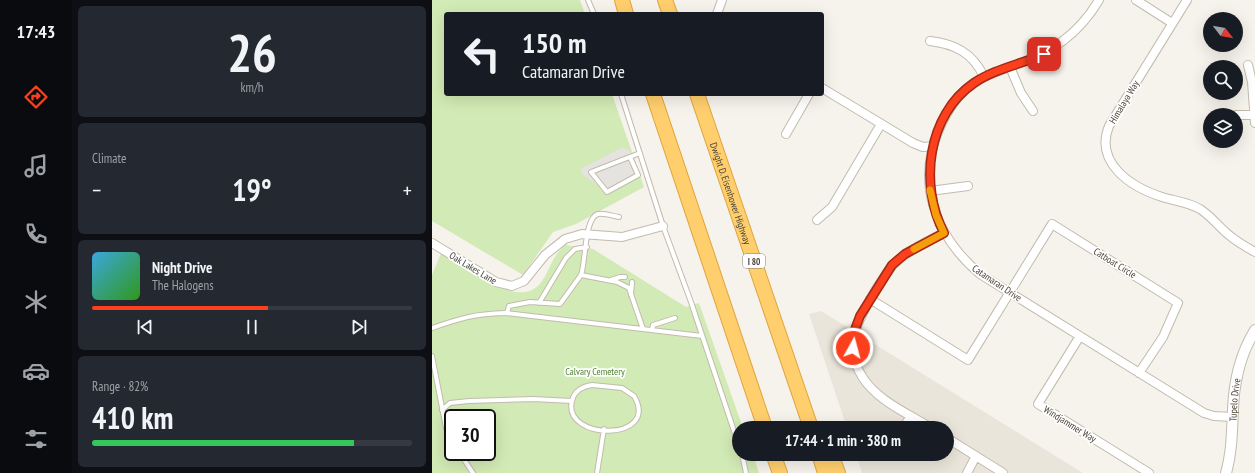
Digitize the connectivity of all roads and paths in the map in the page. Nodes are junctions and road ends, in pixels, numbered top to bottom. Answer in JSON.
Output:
{"nodes":[{"id":1,"x":588,"y":0,"type":"edge"},
{"id":2,"x":622,"y":0,"type":"edge"},
{"id":3,"x":665,"y":0,"type":"edge"},
{"id":4,"x":722,"y":0,"type":"edge"},
{"id":5,"x":1098,"y":0,"type":"edge"},
{"id":6,"x":1136,"y":0,"type":"edge"},
{"id":7,"x":1186,"y":0,"type":"edge"},
{"id":8,"x":593,"y":12,"type":"edge"},
{"id":9,"x":625,"y":12,"type":"edge"},
{"id":10,"x":669,"y":12,"type":"edge"},
{"id":11,"x":718,"y":12,"type":"edge"},
{"id":12,"x":1172,"y":23,"type":"junction"},
{"id":13,"x":930,"y":41,"type":"dead end"},
{"id":14,"x":1248,"y":65,"type":"dead end"},
{"id":15,"x":1010,"y":67,"type":"junction"},
{"id":16,"x":984,"y":77,"type":"junction"},
{"id":17,"x":824,"y":89,"type":"edge"},
{"id":18,"x":622,"y":96,"type":"edge"},
{"id":19,"x":654,"y":96,"type":"edge"},
{"id":20,"x":698,"y":96,"type":"edge"},
{"id":21,"x":808,"y":96,"type":"edge"},
{"id":22,"x":1033,"y":111,"type":"dead end"},
{"id":23,"x":1243,"y":116,"type":"edge"},
{"id":24,"x":1255,"y":119,"type":"edge"},
{"id":25,"x":881,"y":124,"type":"junction"},
{"id":26,"x":786,"y":134,"type":"dead end"},
{"id":27,"x":933,"y":146,"type":"junction"},
{"id":28,"x":640,"y":153,"type":"junction"},
{"id":29,"x":630,"y":157,"type":"junction"},
{"id":30,"x":968,"y":186,"type":"dead end"},
{"id":31,"x":930,"y":191,"type":"junction"},
{"id":32,"x":619,"y":217,"type":"dead end"},
{"id":33,"x":817,"y":220,"type":"dead end"},
{"id":34,"x":663,"y":226,"type":"junction"},
{"id":35,"x":944,"y":233,"type":"junction"},
{"id":36,"x":587,"y":234,"type":"junction"},
{"id":37,"x":432,"y":243,"type":"edge"},
{"id":38,"x":587,"y":247,"type":"junction"},
{"id":39,"x":1255,"y":252,"type":"edge"},
{"id":40,"x":581,"y":275,"type":"junction"},
{"id":41,"x":625,"y":277,"type":"dead end"},
{"id":42,"x":611,"y":280,"type":"junction"},
{"id":43,"x":632,"y":282,"type":"dead end"},
{"id":44,"x":1010,"y":292,"type":"junction"},
{"id":45,"x":631,"y":295,"type":"junction"},
{"id":46,"x":870,"y":299,"type":"junction"},
{"id":47,"x":539,"y":303,"type":"junction"},
{"id":48,"x":507,"y":313,"type":"junction"},
{"id":49,"x":675,"y":318,"type":"dead end"},
{"id":50,"x":432,"y":328,"type":"edge"},
{"id":51,"x":643,"y":329,"type":"junction"},
{"id":52,"x":652,"y":330,"type":"junction"},
{"id":53,"x":1255,"y":330,"type":"edge"},
{"id":54,"x":702,"y":336,"type":"junction"},
{"id":55,"x":1080,"y":336,"type":"junction"},
{"id":56,"x":432,"y":356,"type":"edge"},
{"id":57,"x":1139,"y":373,"type":"junction"},
{"id":58,"x":799,"y":387,"type":"junction"},
{"id":59,"x":572,"y":401,"type":"junction"},
{"id":60,"x":442,"y":410,"type":"junction"},
{"id":61,"x":911,"y":416,"type":"junction"},
{"id":62,"x":1233,"y":417,"type":"junction"},
{"id":63,"x":444,"y":419,"type":"edge"},
{"id":64,"x":763,"y":421,"type":"edge"},
{"id":65,"x":809,"y":421,"type":"edge"},
{"id":66,"x":818,"y":421,"type":"edge"},
{"id":67,"x":908,"y":421,"type":"edge"},
{"id":68,"x":919,"y":421,"type":"edge"},
{"id":69,"x":732,"y":425,"type":"edge"},
{"id":70,"x":604,"y":429,"type":"junction"},
{"id":71,"x":954,"y":442,"type":"edge"},
{"id":72,"x":976,"y":456,"type":"junction"},
{"id":73,"x":465,"y":461,"type":"edge"},
{"id":74,"x":743,"y":461,"type":"edge"},
{"id":75,"x":776,"y":461,"type":"edge"},
{"id":76,"x":821,"y":461,"type":"edge"},
{"id":77,"x":834,"y":461,"type":"edge"},
{"id":78,"x":473,"y":473,"type":"edge"},
{"id":79,"x":598,"y":473,"type":"edge"},
{"id":80,"x":746,"y":473,"type":"edge"},
{"id":81,"x":780,"y":473,"type":"edge"},
{"id":82,"x":825,"y":473,"type":"edge"},
{"id":83,"x":838,"y":473,"type":"edge"},
{"id":84,"x":967,"y":473,"type":"edge"},
{"id":85,"x":1003,"y":473,"type":"edge"},
{"id":86,"x":1149,"y":473,"type":"edge"},
{"id":87,"x":1226,"y":473,"type":"edge"}],
"edges":[{"from":1,"to":8,"type":"lane"},
{"from":2,"to":9,"type":"highway"},
{"from":3,"to":10,"type":"highway"},
{"from":4,"to":11,"type":"street"},
{"from":5,"to":15,"type":"street","name":"Catamaran Drive"},
{"from":6,"to":12,"type":"street"},
{"from":7,"to":12,"type":"street","name":"Himalaya Way"},
{"from":12,"to":39,"type":"street","name":"Himalaya Way"},
{"from":13,"to":16,"type":"street"},
{"from":14,"to":24,"type":"street"},
{"from":15,"to":16,"type":"street","name":"Catamaran Drive"},
{"from":15,"to":22,"type":"street"},
{"from":16,"to":27,"type":"street","name":"Catamaran Drive"},
{"from":17,"to":25,"type":"street"},
{"from":18,"to":28,"type":"lane"},
{"from":19,"to":64,"type":"highway"},
{"from":20,"to":58,"type":"highway","name":"Dwight D. Eisenhower Highway","number":"I 80"},
{"from":21,"to":26,"type":"street"},
{"from":23,"to":24,"type":"street"},
{"from":25,"to":27,"type":"street"},
{"from":25,"to":33,"type":"street"},
{"from":27,"to":31,"type":"street","name":"Catamaran Drive"},
{"from":28,"to":29,"type":"lane"},
{"from":28,"to":34,"type":"lane"},
{"from":29,"to":29,"type":"lane"},
{"from":30,"to":31,"type":"street"},
{"from":31,"to":35,"type":"street","name":"Catamaran Drive"},
{"from":32,"to":36,"type":"lane"},
{"from":34,"to":36,"type":"street","name":"Oak Lakes Lane"},
{"from":34,"to":54,"type":"lane"},
{"from":35,"to":44,"type":"street","name":"Catamaran Drive"},
{"from":35,"to":46,"type":"street"},
{"from":36,"to":37,"type":"street","name":"Oak Lakes Lane"},
{"from":36,"to":38,"type":"lane"},
{"from":38,"to":40,"type":"lane"},
{"from":38,"to":47,"type":"lane"},
{"from":40,"to":42,"type":"lane"},
{"from":40,"to":47,"type":"lane"},
{"from":41,"to":42,"type":"lane"},
{"from":42,"to":45,"type":"lane"},
{"from":43,"to":45,"type":"lane"},
{"from":44,"to":46,"type":"street"},
{"from":44,"to":55,"type":"street","name":"Catamaran Drive"},
{"from":44,"to":57,"type":"street","name":"Catboat Circle"},
{"from":45,"to":51,"type":"lane"},
{"from":46,"to":61,"type":"street"},
{"from":47,"to":48,"type":"lane"},
{"from":48,"to":50,"type":"lane"},
{"from":48,"to":51,"type":"lane"},
{"from":49,"to":52,"type":"lane"},
{"from":51,"to":52,"type":"lane"},
{"from":52,"to":54,"type":"lane"},
{"from":53,"to":62,"type":"street","name":"Tupelo Drive"},
{"from":54,"to":69,"type":"lane"},
{"from":55,"to":57,"type":"street","name":"Catamaran Drive"},
{"from":55,"to":86,"type":"street","name":"Windjammer Way"},
{"from":56,"to":60,"type":"lane"},
{"from":57,"to":62,"type":"street","name":"Catamaran Drive"},
{"from":58,"to":65,"type":"highway","name":"Dwight D. Eisenhower Highway","number":"I 80"},
{"from":58,"to":66,"type":"highway"},
{"from":59,"to":60,"type":"lane"},
{"from":59,"to":70,"type":"lane"},
{"from":59,"to":70,"type":"lane"},
{"from":60,"to":63,"type":"lane"},
{"from":61,"to":67,"type":"street"},
{"from":61,"to":68,"type":"street"},
{"from":62,"to":87,"type":"street","name":"Tupelo Drive"},
{"from":70,"to":79,"type":"lane"},
{"from":71,"to":72,"type":"street"},
{"from":72,"to":84,"type":"street"},
{"from":72,"to":85,"type":"street"},
{"from":73,"to":78,"type":"lane"},
{"from":74,"to":80,"type":"lane"},
{"from":75,"to":81,"type":"highway"},
{"from":76,"to":82,"type":"highway"},
{"from":77,"to":83,"type":"highway"}]}
